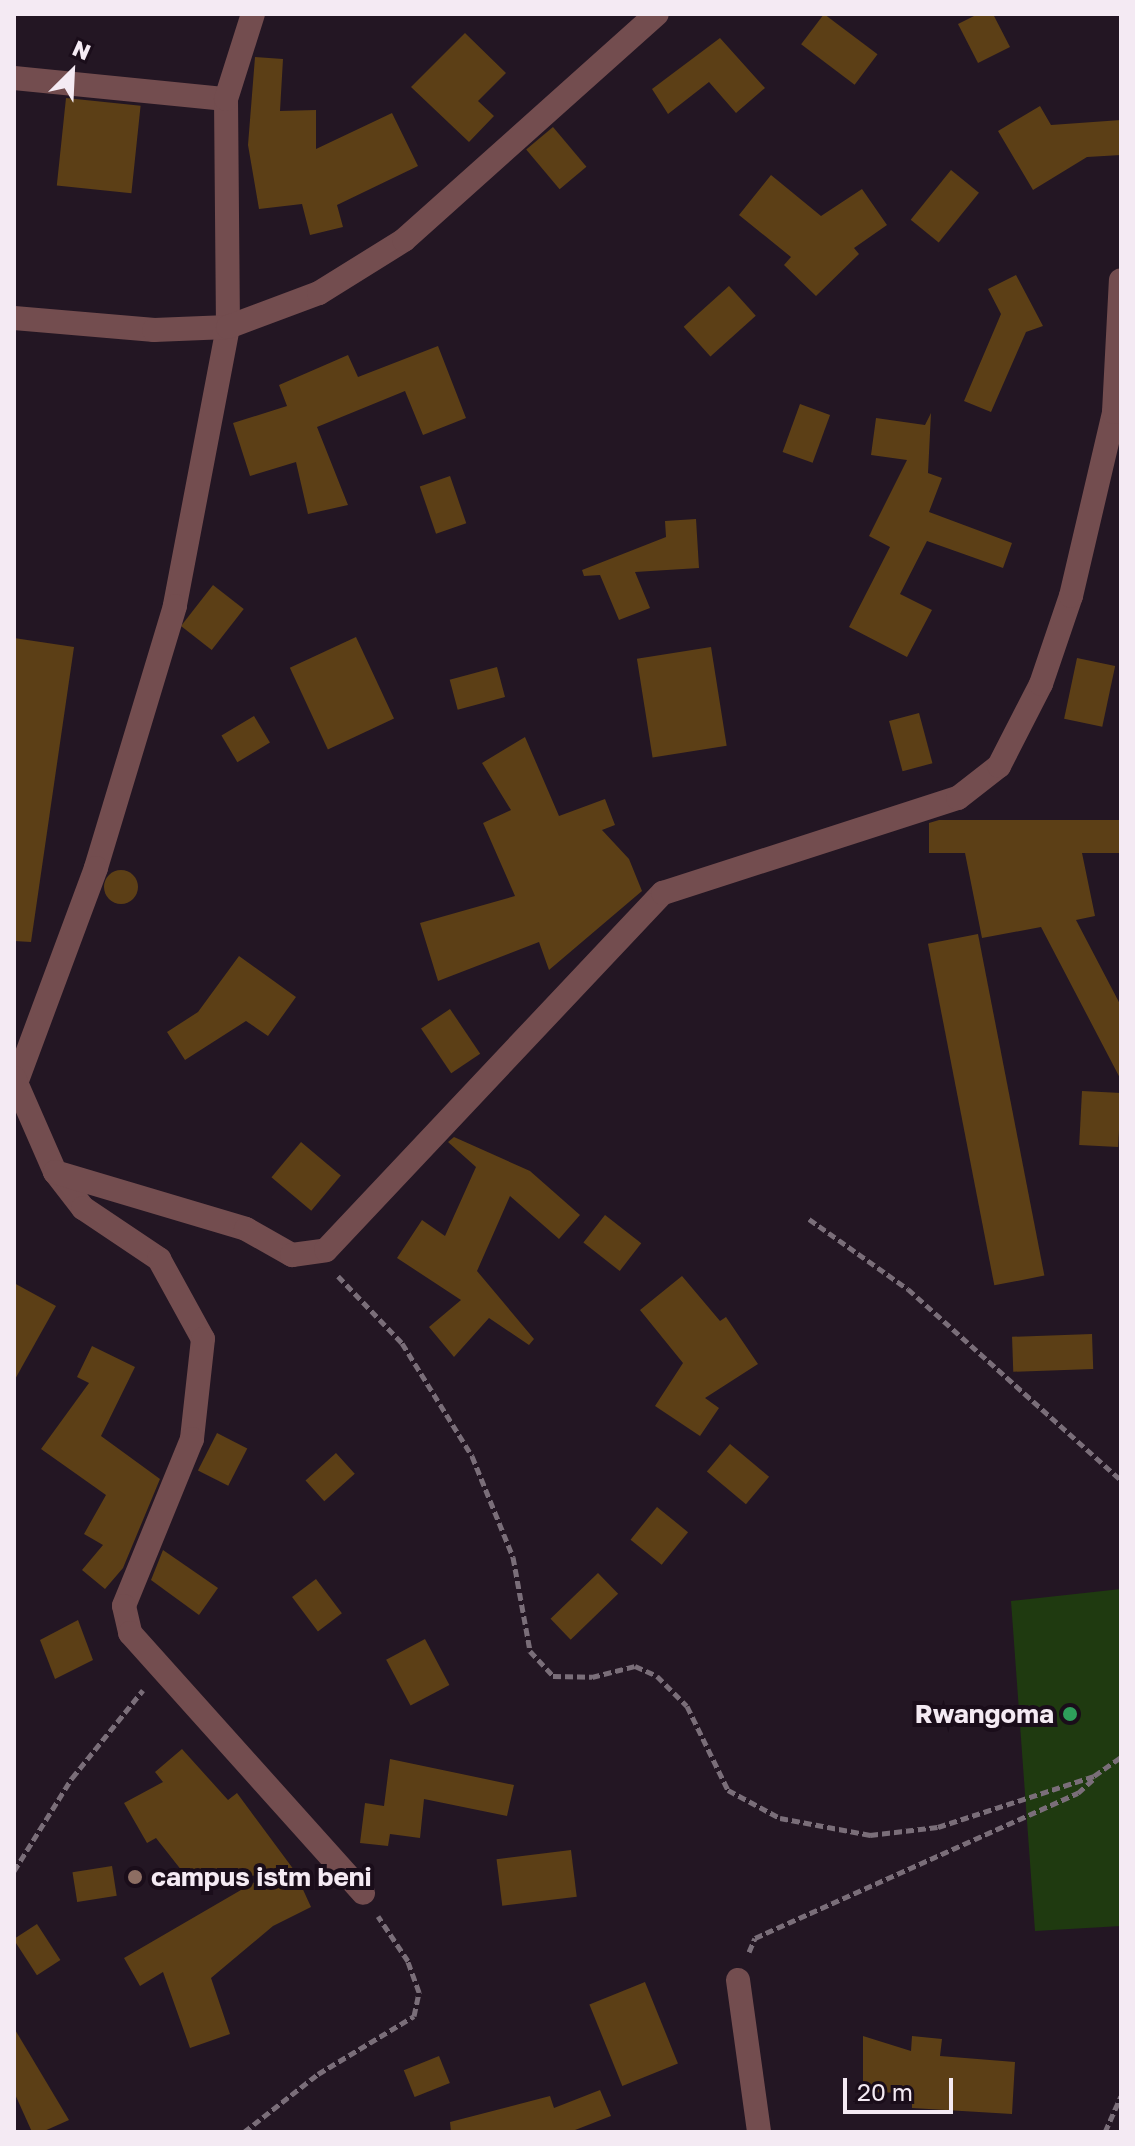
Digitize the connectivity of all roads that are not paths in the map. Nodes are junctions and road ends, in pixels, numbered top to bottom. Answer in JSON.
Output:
{"nodes":[{"id":1,"x":253,"y":14,"type":"edge"},
{"id":2,"x":657,"y":14,"type":"edge"},
{"id":3,"x":14,"y":78,"type":"edge"},
{"id":4,"x":226,"y":99,"type":"junction"},
{"id":5,"x":1121,"y":280,"type":"edge"},
{"id":6,"x":14,"y":318,"type":"edge"},
{"id":7,"x":228,"y":327,"type":"junction"},
{"id":8,"x":15,"y":1079,"type":"edge"},
{"id":9,"x":55,"y":1172,"type":"junction"},
{"id":10,"x":363,"y":1893,"type":"road end"},
{"id":11,"x":738,"y":1980,"type":"road end"},
{"id":12,"x":759,"y":2132,"type":"edge"}],
"edges":[{"from":1,"to":4,"type":"street"},
{"from":2,"to":7,"type":"street"},
{"from":3,"to":4,"type":"street"},
{"from":4,"to":7,"type":"street"},
{"from":5,"to":9,"type":"street"},
{"from":6,"to":7,"type":"street"},
{"from":7,"to":8,"type":"street"},
{"from":8,"to":9,"type":"street"},
{"from":9,"to":10,"type":"street"},
{"from":11,"to":12,"type":"street"}]}
